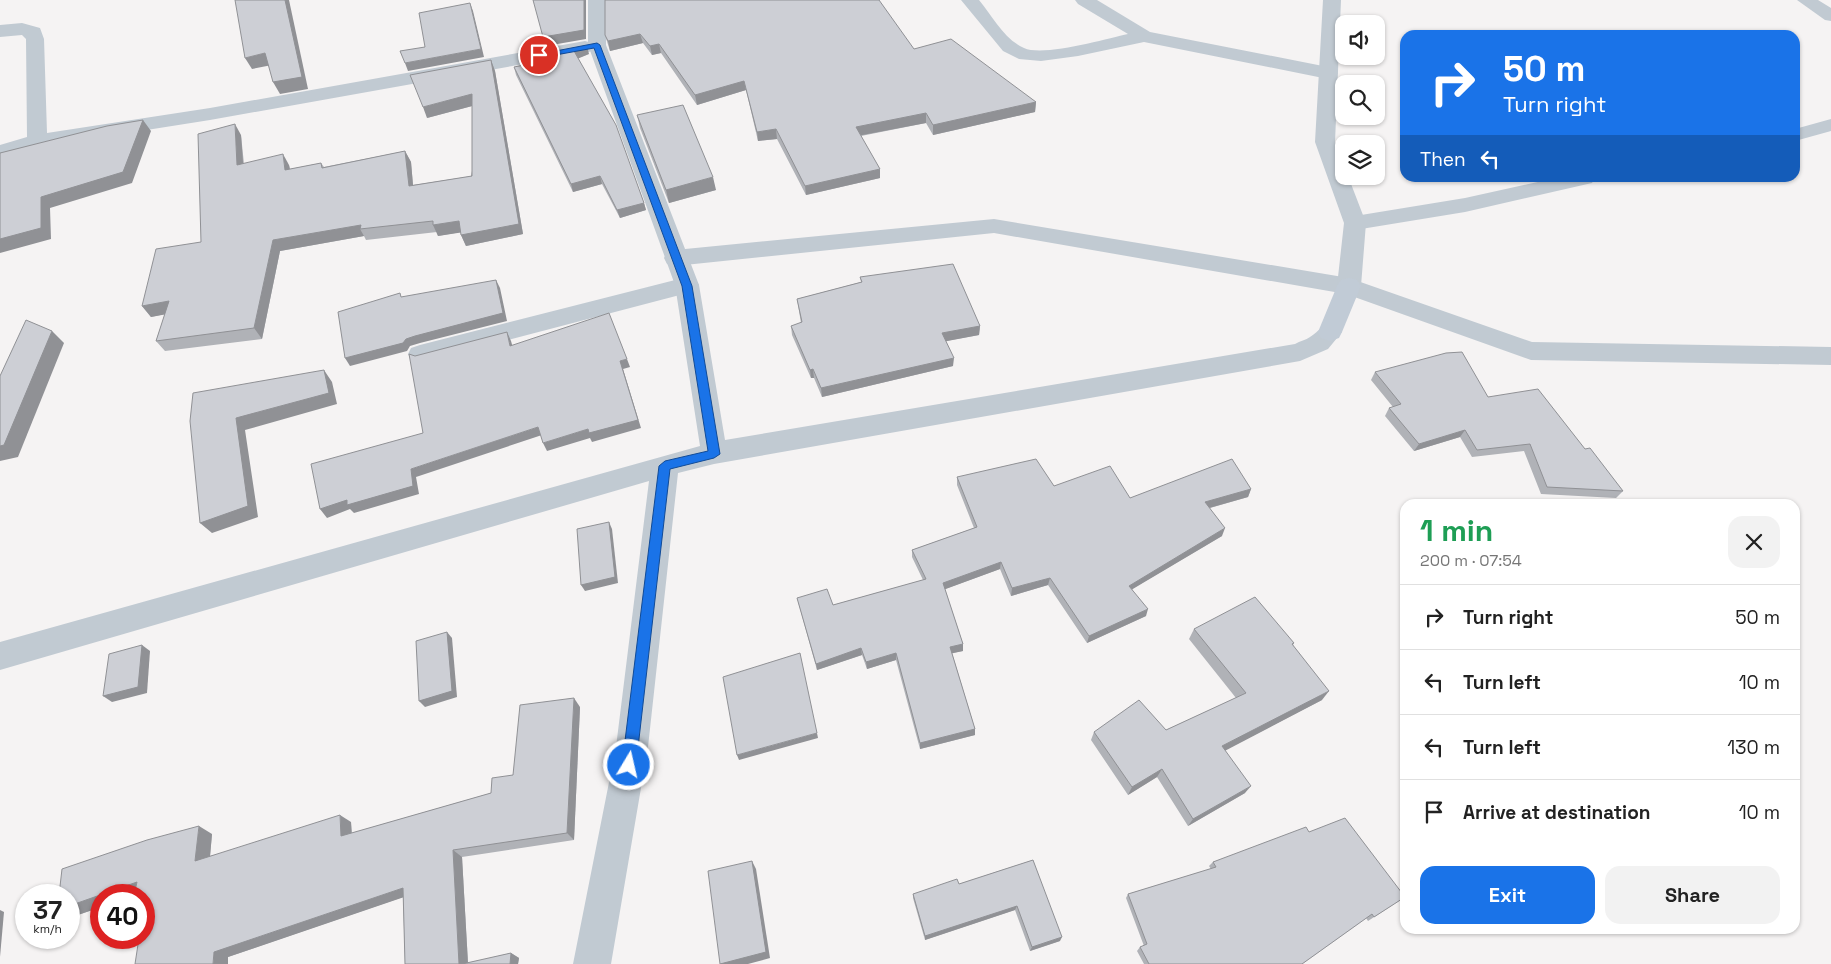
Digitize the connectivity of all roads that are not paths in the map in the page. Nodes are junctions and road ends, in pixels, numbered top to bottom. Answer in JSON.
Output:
{"nodes":[{"id":1,"x":597,"y":0,"type":"edge"},
{"id":2,"x":970,"y":0,"type":"edge"},
{"id":3,"x":1084,"y":0,"type":"edge"},
{"id":4,"x":1332,"y":0,"type":"edge"},
{"id":5,"x":1806,"y":0,"type":"edge"},
{"id":6,"x":1831,"y":16,"type":"edge"},
{"id":7,"x":0,"y":31,"type":"edge"},
{"id":8,"x":1144,"y":36,"type":"junction"},
{"id":9,"x":597,"y":45,"type":"junction"},
{"id":10,"x":1328,"y":74,"type":"junction"},
{"id":11,"x":1831,"y":125,"type":"edge"},
{"id":12,"x":1800,"y":134,"type":"edge"},
{"id":13,"x":37,"y":140,"type":"junction"},
{"id":14,"x":0,"y":152,"type":"edge"},
{"id":15,"x":1566,"y":182,"type":"edge"},
{"id":16,"x":1355,"y":223,"type":"junction"},
{"id":17,"x":676,"y":258,"type":"junction"},
{"id":18,"x":687,"y":286,"type":"junction"},
{"id":19,"x":1349,"y":286,"type":"junction"},
{"id":20,"x":1330,"y":332,"type":"joint"},
{"id":21,"x":420,"y":354,"type":"edge"},
{"id":22,"x":1831,"y":356,"type":"edge"},
{"id":23,"x":714,"y":454,"type":"junction"},
{"id":24,"x":665,"y":466,"type":"junction"},
{"id":25,"x":0,"y":656,"type":"edge"},
{"id":26,"x":592,"y":964,"type":"edge"}],
"edges":[{"from":1,"to":9,"type":"street"},
{"from":2,"to":8,"type":"street"},
{"from":3,"to":8,"type":"street"},
{"from":4,"to":10,"type":"street"},
{"from":5,"to":6,"type":"street"},
{"from":7,"to":13,"type":"street"},
{"from":8,"to":10,"type":"street"},
{"from":9,"to":13,"type":"street"},
{"from":9,"to":17,"type":"street"},
{"from":10,"to":16,"type":"street"},
{"from":11,"to":12,"type":"street"},
{"from":13,"to":14,"type":"street"},
{"from":15,"to":16,"type":"street"},
{"from":16,"to":19,"type":"street"},
{"from":17,"to":18,"type":"street"},
{"from":17,"to":19,"type":"street"},
{"from":18,"to":21,"type":"street"},
{"from":18,"to":23,"type":"street"},
{"from":19,"to":20,"type":"main road"},
{"from":19,"to":22,"type":"street"},
{"from":20,"to":23,"type":"street"},
{"from":23,"to":24,"type":"street"},
{"from":24,"to":25,"type":"street"},
{"from":24,"to":26,"type":"street"}]}
